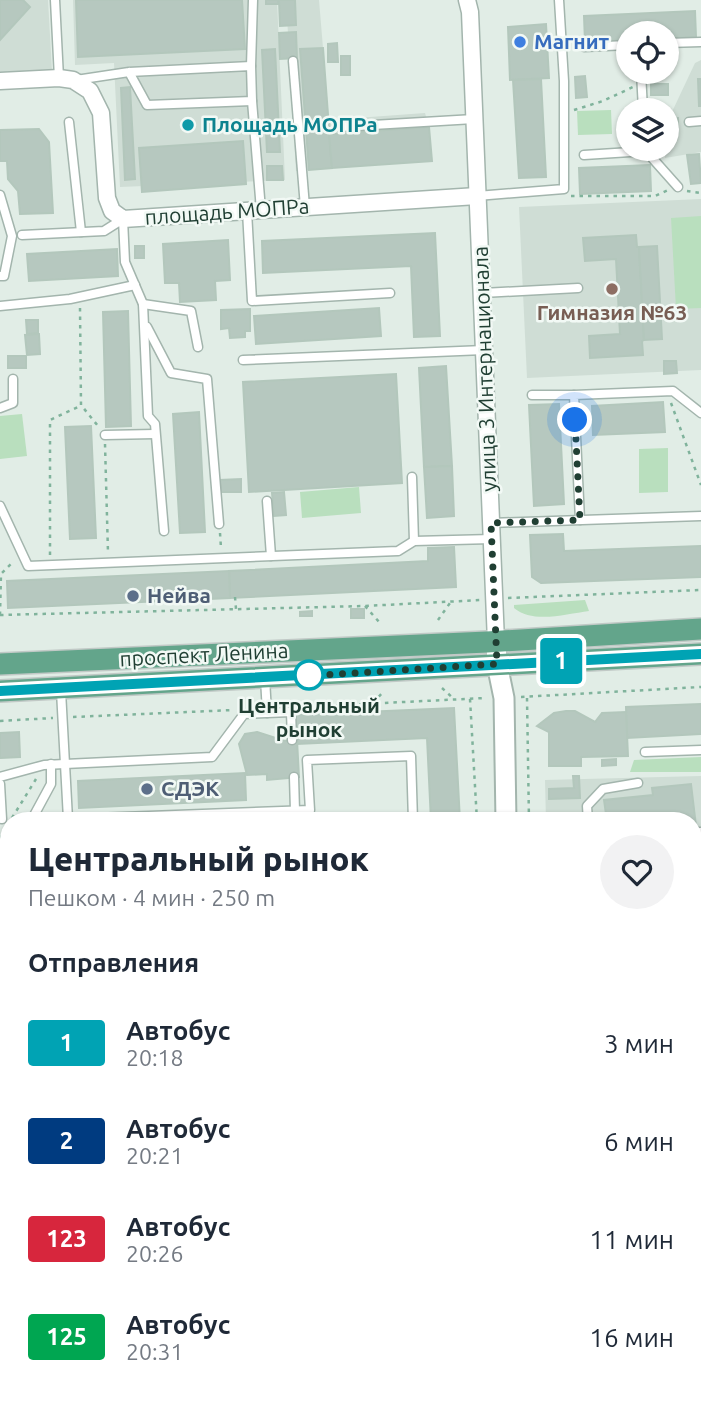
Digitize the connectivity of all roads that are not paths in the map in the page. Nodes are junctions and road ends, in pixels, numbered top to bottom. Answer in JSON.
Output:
{"nodes":[{"id":1,"x":55,"y":0,"type":"edge"},
{"id":2,"x":253,"y":0,"type":"edge"},
{"id":3,"x":467,"y":0,"type":"edge"},
{"id":4,"x":559,"y":0,"type":"edge"},
{"id":5,"x":701,"y":42,"type":"edge"},
{"id":6,"x":679,"y":43,"type":"edge"},
{"id":7,"x":616,"y":46,"type":"edge"},
{"id":8,"x":584,"y":47,"type":"dead end"},
{"id":9,"x":293,"y":61,"type":"dead end"},
{"id":10,"x":251,"y":66,"type":"junction"},
{"id":11,"x":129,"y":72,"type":"junction"},
{"id":12,"x":66,"y":79,"type":"junction"},
{"id":13,"x":0,"y":82,"type":"edge"},
{"id":14,"x":252,"y":101,"type":"junction"},
{"id":15,"x":474,"y":119,"type":"junction"},
{"id":16,"x":701,"y":121,"type":"edge"},
{"id":17,"x":69,"y":122,"type":"dead end"},
{"id":18,"x":689,"y":122,"type":"dead end"},
{"id":19,"x":339,"y":127,"type":"dead end"},
{"id":20,"x":616,"y":152,"type":"edge"},
{"id":21,"x":584,"y":155,"type":"dead end"},
{"id":22,"x":655,"y":161,"type":"edge"},
{"id":23,"x":678,"y":187,"type":"road end"},
{"id":24,"x":0,"y":195,"type":"edge"},
{"id":25,"x":477,"y":196,"type":"junction"},
{"id":26,"x":305,"y":207,"type":"junction"},
{"id":27,"x":254,"y":210,"type":"junction"},
{"id":28,"x":123,"y":219,"type":"junction"},
{"id":29,"x":81,"y":232,"type":"junction"},
{"id":30,"x":22,"y":235,"type":"dead end"},
{"id":31,"x":0,"y":276,"type":"edge"},
{"id":32,"x":135,"y":285,"type":"junction"},
{"id":33,"x":578,"y":288,"type":"dead end"},
{"id":34,"x":390,"y":293,"type":"dead end"},
{"id":35,"x":483,"y":293,"type":"junction"},
{"id":36,"x":143,"y":304,"type":"junction"},
{"id":37,"x":0,"y":306,"type":"edge"},
{"id":38,"x":145,"y":324,"type":"junction"},
{"id":39,"x":198,"y":347,"type":"dead end"},
{"id":40,"x":484,"y":350,"type":"junction"},
{"id":41,"x":243,"y":360,"type":"dead end"},
{"id":42,"x":13,"y":379,"type":"dead end"},
{"id":43,"x":532,"y":395,"type":"dead end"},
{"id":44,"x":574,"y":395,"type":"junction"},
{"id":45,"x":0,"y":408,"type":"edge"},
{"id":46,"x":701,"y":413,"type":"edge"},
{"id":47,"x":155,"y":434,"type":"junction"},
{"id":48,"x":105,"y":435,"type":"road end"},
{"id":49,"x":412,"y":477,"type":"dead end"},
{"id":50,"x":267,"y":501,"type":"dead end"},
{"id":51,"x":0,"y":506,"type":"edge"},
{"id":52,"x":701,"y":516,"type":"edge"},
{"id":53,"x":580,"y":520,"type":"junction"},
{"id":54,"x":219,"y":524,"type":"dead end"},
{"id":55,"x":164,"y":531,"type":"dead end"},
{"id":56,"x":491,"y":531,"type":"junction"},
{"id":57,"x":414,"y":541,"type":"junction"},
{"id":58,"x":271,"y":556,"type":"junction"},
{"id":59,"x":701,"y":629,"type":"edge"},
{"id":60,"x":496,"y":642,"type":"junction"},
{"id":61,"x":701,"y":654,"type":"edge"},
{"id":62,"x":0,"y":664,"type":"edge"},
{"id":63,"x":497,"y":664,"type":"junction"},
{"id":64,"x":264,"y":678,"type":"junction"},
{"id":65,"x":61,"y":688,"type":"junction"},
{"id":66,"x":0,"y":691,"type":"edge"},
{"id":67,"x":267,"y":713,"type":"junction"},
{"id":68,"x":292,"y":740,"type":"dead end"},
{"id":69,"x":701,"y":750,"type":"edge"},
{"id":70,"x":645,"y":751,"type":"dead end"},
{"id":71,"x":48,"y":764,"type":"junction"},
{"id":72,"x":65,"y":764,"type":"junction"},
{"id":73,"x":0,"y":777,"type":"edge"},
{"id":74,"x":294,"y":778,"type":"dead end"},
{"id":75,"x":638,"y":783,"type":"dead end"},
{"id":76,"x":0,"y":784,"type":"edge"},
{"id":77,"x":295,"y":811,"type":"junction"},
{"id":78,"x":5,"y":812,"type":"edge"},
{"id":79,"x":36,"y":812,"type":"edge"},
{"id":80,"x":68,"y":812,"type":"edge"},
{"id":81,"x":267,"y":812,"type":"edge"},
{"id":82,"x":413,"y":812,"type":"edge"},
{"id":83,"x":506,"y":812,"type":"edge"},
{"id":84,"x":587,"y":812,"type":"edge"}],
"edges":[{"from":1,"to":12,"type":"lane"},
{"from":2,"to":10,"type":"lane"},
{"from":3,"to":15,"type":"street","name":"улица 3 Интернационала"},
{"from":4,"to":25,"type":"lane"},
{"from":5,"to":6,"type":"lane"},
{"from":7,"to":8,"type":"lane"},
{"from":9,"to":26,"type":"lane"},
{"from":10,"to":11,"type":"lane"},
{"from":10,"to":14,"type":"lane"},
{"from":11,"to":12,"type":"lane"},
{"from":11,"to":14,"type":"lane"},
{"from":12,"to":13,"type":"street"},
{"from":12,"to":28,"type":"street","name":"площадь МОПРа"},
{"from":14,"to":27,"type":"lane"},
{"from":15,"to":19,"type":"lane"},
{"from":15,"to":25,"type":"street","name":"улица 3 Интернационала"},
{"from":16,"to":18,"type":"lane"},
{"from":17,"to":29,"type":"lane"},
{"from":20,"to":21,"type":"lane"},
{"from":22,"to":23,"type":"lane"},
{"from":24,"to":31,"type":"lane"},
{"from":25,"to":26,"type":"street","name":"площадь МОПРа"},
{"from":25,"to":35,"type":"street","name":"улица 3 Интернационала"},
{"from":26,"to":27,"type":"street","name":"площадь МОПРа"},
{"from":27,"to":28,"type":"street","name":"площадь МОПРа"},
{"from":27,"to":34,"type":"lane"},
{"from":28,"to":29,"type":"lane"},
{"from":28,"to":32,"type":"lane"},
{"from":29,"to":30,"type":"lane"},
{"from":32,"to":36,"type":"lane"},
{"from":32,"to":37,"type":"lane"},
{"from":33,"to":35,"type":"lane"},
{"from":35,"to":40,"type":"street","name":"улица 3 Интернационала"},
{"from":36,"to":38,"type":"lane"},
{"from":36,"to":39,"type":"lane"},
{"from":38,"to":47,"type":"lane"},
{"from":38,"to":54,"type":"lane"},
{"from":40,"to":41,"type":"lane"},
{"from":40,"to":56,"type":"street","name":"улица 3 Интернационала"},
{"from":42,"to":45,"type":"lane"},
{"from":43,"to":44,"type":"lane"},
{"from":44,"to":46,"type":"lane"},
{"from":44,"to":53,"type":"lane"},
{"from":47,"to":48,"type":"lane"},
{"from":47,"to":55,"type":"lane"},
{"from":49,"to":57,"type":"lane"},
{"from":50,"to":58,"type":"lane"},
{"from":51,"to":58,"type":"lane"},
{"from":52,"to":53,"type":"lane"},
{"from":53,"to":56,"type":"lane"},
{"from":56,"to":57,"type":"lane"},
{"from":56,"to":60,"type":"street","name":"улица 3 Интернационала"},
{"from":57,"to":58,"type":"lane"},
{"from":59,"to":60,"type":"main road","name":"проспект Ленина"},
{"from":60,"to":62,"type":"main road","name":"проспект Ленина"},
{"from":60,"to":63,"type":"street","name":"улица 3 Интернационала"},
{"from":61,"to":63,"type":"main road","name":"проспект Ленина"},
{"from":63,"to":64,"type":"main road","name":"проспект Ленина"},
{"from":63,"to":83,"type":"street","name":"улица 3 Интернационала"},
{"from":64,"to":65,"type":"main road","name":"проспект Ленина"},
{"from":64,"to":67,"type":"lane"},
{"from":65,"to":66,"type":"main road","name":"проспект Ленина"},
{"from":65,"to":72,"type":"lane"},
{"from":67,"to":68,"type":"lane"},
{"from":67,"to":72,"type":"lane"},
{"from":69,"to":70,"type":"lane"},
{"from":71,"to":72,"type":"lane"},
{"from":71,"to":73,"type":"lane"},
{"from":71,"to":79,"type":"lane"},
{"from":72,"to":80,"type":"lane"},
{"from":74,"to":77,"type":"lane"},
{"from":75,"to":84,"type":"lane"},
{"from":76,"to":78,"type":"lane"},
{"from":77,"to":81,"type":"lane"},
{"from":77,"to":82,"type":"lane"}]}
